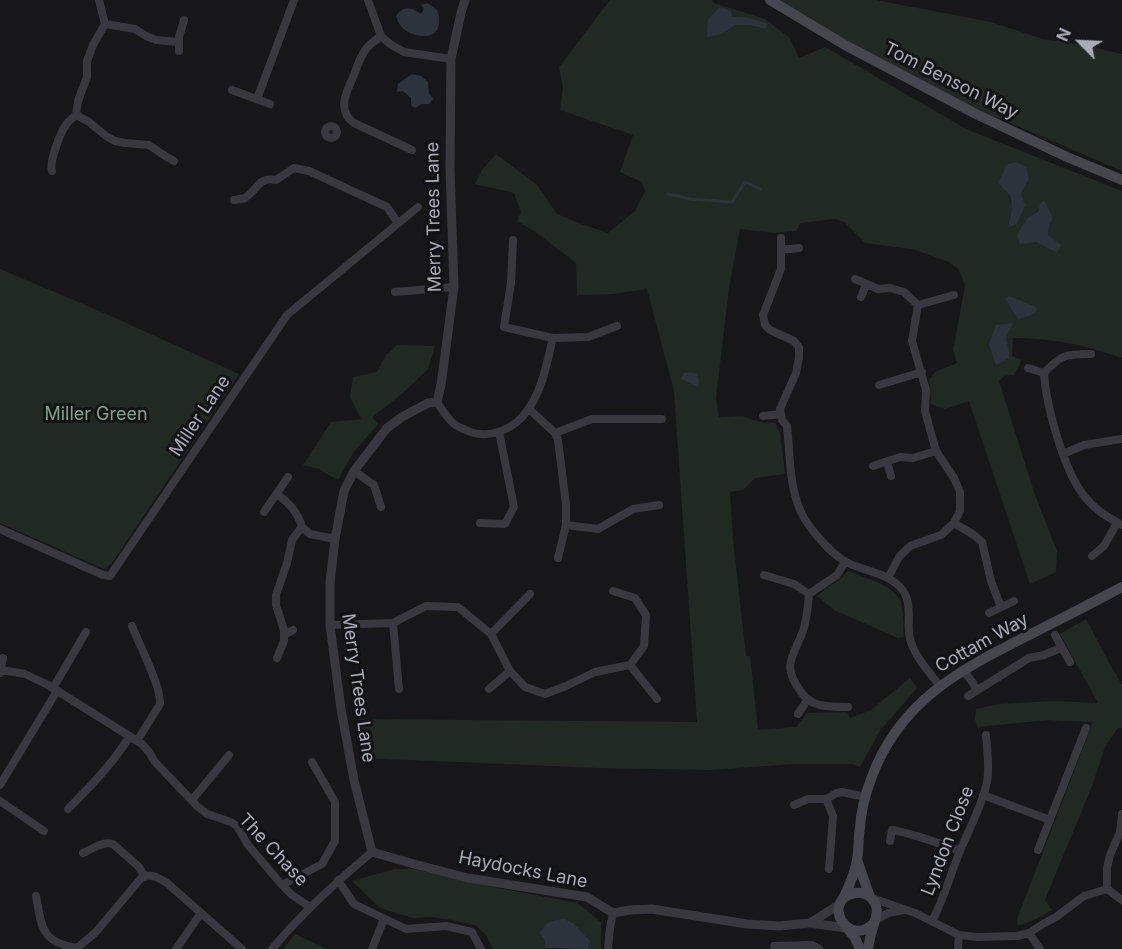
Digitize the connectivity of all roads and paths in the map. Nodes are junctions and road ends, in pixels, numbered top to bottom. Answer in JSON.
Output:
{"nodes":[{"id":1,"x":99,"y":0,"type":"edge"},
{"id":2,"x":294,"y":0,"type":"edge"},
{"id":3,"x":368,"y":0,"type":"edge"},
{"id":4,"x":465,"y":0,"type":"edge"},
{"id":5,"x":770,"y":0,"type":"edge"},
{"id":6,"x":184,"y":20,"type":"dead end"},
{"id":7,"x":105,"y":24,"type":"junction"},
{"id":8,"x":381,"y":36,"type":"junction"},
{"id":9,"x":451,"y":58,"type":"junction"},
{"id":10,"x":232,"y":90,"type":"dead end"},
{"id":11,"x":257,"y":99,"type":"junction"},
{"id":12,"x":270,"y":104,"type":"dead end"},
{"id":13,"x":76,"y":115,"type":"junction"},
{"id":14,"x":349,"y":120,"type":"junction"},
{"id":15,"x":337,"y":129,"type":"dead end"},
{"id":16,"x":412,"y":150,"type":"dead end"},
{"id":17,"x":174,"y":160,"type":"dead end"},
{"id":18,"x":52,"y":171,"type":"dead end"},
{"id":19,"x":1122,"y":180,"type":"edge"},
{"id":20,"x":234,"y":200,"type":"dead end"},
{"id":21,"x":418,"y":207,"type":"dead end"},
{"id":22,"x":398,"y":223,"type":"junction"},
{"id":23,"x":781,"y":237,"type":"dead end"},
{"id":24,"x":513,"y":240,"type":"dead end"},
{"id":25,"x":799,"y":248,"type":"dead end"},
{"id":26,"x":781,"y":250,"type":"junction"},
{"id":27,"x":855,"y":279,"type":"dead end"},
{"id":28,"x":866,"y":285,"type":"junction"},
{"id":29,"x":454,"y":287,"type":"junction"},
{"id":30,"x":395,"y":292,"type":"dead end"},
{"id":31,"x":954,"y":295,"type":"dead end"},
{"id":32,"x":861,"y":297,"type":"dead end"},
{"id":33,"x":918,"y":305,"type":"junction"},
{"id":34,"x":617,"y":326,"type":"dead end"},
{"id":35,"x":553,"y":338,"type":"junction"},
{"id":36,"x":1091,"y":354,"type":"dead end"},
{"id":37,"x":1028,"y":368,"type":"dead end"},
{"id":38,"x":922,"y":372,"type":"junction"},
{"id":39,"x":1044,"y":373,"type":"junction"},
{"id":40,"x":879,"y":385,"type":"dead end"},
{"id":41,"x":437,"y":402,"type":"junction"},
{"id":42,"x":529,"y":409,"type":"junction"},
{"id":43,"x":781,"y":414,"type":"junction"},
{"id":44,"x":763,"y":416,"type":"dead end"},
{"id":45,"x":662,"y":419,"type":"dead end"},
{"id":46,"x":499,"y":432,"type":"junction"},
{"id":47,"x":555,"y":433,"type":"junction"},
{"id":48,"x":1122,"y":439,"type":"edge"},
{"id":49,"x":936,"y":452,"type":"junction"},
{"id":50,"x":1063,"y":454,"type":"junction"},
{"id":51,"x":887,"y":462,"type":"junction"},
{"id":52,"x":873,"y":466,"type":"dead end"},
{"id":53,"x":354,"y":471,"type":"junction"},
{"id":54,"x":891,"y":476,"type":"dead end"},
{"id":55,"x":288,"y":477,"type":"dead end"},
{"id":56,"x":277,"y":494,"type":"junction"},
{"id":57,"x":658,"y":505,"type":"dead end"},
{"id":58,"x":381,"y":507,"type":"dead end"},
{"id":59,"x":264,"y":512,"type":"dead end"},
{"id":60,"x":480,"y":523,"type":"dead end"},
{"id":61,"x":954,"y":523,"type":"junction"},
{"id":62,"x":1120,"y":524,"type":"edge"},
{"id":63,"x":566,"y":525,"type":"junction"},
{"id":64,"x":302,"y":526,"type":"junction"},
{"id":65,"x":0,"y":529,"type":"edge"},
{"id":66,"x":335,"y":539,"type":"junction"},
{"id":67,"x":1092,"y":556,"type":"dead end"},
{"id":68,"x":558,"y":558,"type":"dead end"},
{"id":69,"x":845,"y":562,"type":"junction"},
{"id":70,"x":764,"y":575,"type":"dead end"},
{"id":71,"x":888,"y":578,"type":"junction"},
{"id":72,"x":1122,"y":587,"type":"edge"},
{"id":73,"x":613,"y":591,"type":"dead end"},
{"id":74,"x":530,"y":594,"type":"dead end"},
{"id":75,"x":809,"y":594,"type":"junction"},
{"id":76,"x":1014,"y":601,"type":"dead end"},
{"id":77,"x":1001,"y":606,"type":"junction"},
{"id":78,"x":989,"y":613,"type":"dead end"},
{"id":79,"x":393,"y":623,"type":"junction"},
{"id":80,"x":330,"y":625,"type":"junction"},
{"id":81,"x":132,"y":626,"type":"dead end"},
{"id":82,"x":293,"y":630,"type":"dead end"},
{"id":83,"x":86,"y":632,"type":"dead end"},
{"id":84,"x":491,"y":634,"type":"junction"},
{"id":85,"x":284,"y":635,"type":"junction"},
{"id":86,"x":1055,"y":635,"type":"dead end"},
{"id":87,"x":1061,"y":648,"type":"junction"},
{"id":88,"x":3,"y":658,"type":"dead end"},
{"id":89,"x":277,"y":658,"type":"dead end"},
{"id":90,"x":1070,"y":662,"type":"dead end"},
{"id":91,"x":630,"y":665,"type":"junction"},
{"id":92,"x":1,"y":670,"type":"edge"},
{"id":93,"x":963,"y":670,"type":"junction"},
{"id":94,"x":510,"y":671,"type":"junction"},
{"id":95,"x":0,"y":674,"type":"edge"},
{"id":96,"x":940,"y":686,"type":"junction"},
{"id":97,"x":399,"y":689,"type":"dead end"},
{"id":98,"x":489,"y":689,"type":"dead end"},
{"id":99,"x":55,"y":690,"type":"junction"},
{"id":100,"x":976,"y":690,"type":"junction"},
{"id":101,"x":968,"y":696,"type":"dead end"},
{"id":102,"x":657,"y":699,"type":"dead end"},
{"id":103,"x":808,"y":699,"type":"junction"},
{"id":104,"x":848,"y":707,"type":"dead end"},
{"id":105,"x":798,"y":714,"type":"dead end"},
{"id":106,"x":1086,"y":728,"type":"dead end"},
{"id":107,"x":986,"y":735,"type":"dead end"},
{"id":108,"x":134,"y":739,"type":"junction"},
{"id":109,"x":229,"y":755,"type":"dead end"},
{"id":110,"x":312,"y":762,"type":"dead end"},
{"id":111,"x":0,"y":785,"type":"edge"},
{"id":112,"x":983,"y":795,"type":"junction"},
{"id":113,"x":865,"y":797,"type":"junction"},
{"id":114,"x":826,"y":799,"type":"junction"},
{"id":115,"x":192,"y":800,"type":"junction"},
{"id":116,"x":0,"y":801,"type":"edge"},
{"id":117,"x":794,"y":805,"type":"dead end"},
{"id":118,"x":68,"y":809,"type":"dead end"},
{"id":119,"x":1122,"y":814,"type":"edge"},
{"id":120,"x":1050,"y":820,"type":"junction"},
{"id":121,"x":44,"y":831,"type":"dead end"},
{"id":122,"x":890,"y":841,"type":"dead end"},
{"id":123,"x":1038,"y":850,"type":"dead end"},
{"id":124,"x":960,"y":851,"type":"junction"},
{"id":125,"x":372,"y":852,"type":"junction"},
{"id":126,"x":83,"y":853,"type":"dead end"},
{"id":127,"x":857,"y":859,"type":"junction"},
{"id":128,"x":829,"y":869,"type":"dead end"},
{"id":129,"x":145,"y":877,"type":"junction"},
{"id":130,"x":338,"y":880,"type":"junction"},
{"id":131,"x":282,"y":885,"type":"junction"},
{"id":132,"x":1107,"y":889,"type":"junction"},
{"id":133,"x":36,"y":896,"type":"dead end"},
{"id":134,"x":870,"y":897,"type":"junction"},
{"id":135,"x":1122,"y":900,"type":"edge"},
{"id":136,"x":842,"y":901,"type":"junction"},
{"id":137,"x":310,"y":907,"type":"junction"},
{"id":138,"x":905,"y":910,"type":"junction"},
{"id":139,"x":201,"y":913,"type":"junction"},
{"id":140,"x":613,"y":913,"type":"junction"},
{"id":141,"x":384,"y":919,"type":"junction"},
{"id":142,"x":932,"y":921,"type":"junction"},
{"id":143,"x":875,"y":922,"type":"junction"},
{"id":144,"x":810,"y":923,"type":"junction"},
{"id":145,"x":847,"y":929,"type":"junction"},
{"id":146,"x":1029,"y":933,"type":"junction"},
{"id":147,"x":959,"y":934,"type":"junction"},
{"id":148,"x":774,"y":946,"type":"dead end"},
{"id":149,"x":77,"y":949,"type":"edge"},
{"id":150,"x":176,"y":949,"type":"edge"},
{"id":151,"x":242,"y":949,"type":"edge"},
{"id":152,"x":272,"y":949,"type":"edge"},
{"id":153,"x":372,"y":949,"type":"edge"},
{"id":154,"x":481,"y":949,"type":"edge"},
{"id":155,"x":608,"y":949,"type":"edge"},
{"id":156,"x":819,"y":949,"type":"edge"},
{"id":157,"x":860,"y":949,"type":"edge"},
{"id":158,"x":868,"y":949,"type":"edge"},
{"id":159,"x":958,"y":949,"type":"edge"},
{"id":160,"x":1040,"y":949,"type":"edge"}],
"edges":[{"from":1,"to":7,"type":"street"},
{"from":2,"to":11,"type":"street"},
{"from":3,"to":8,"type":"street"},
{"from":4,"to":9,"type":"street","name":"Merry Trees Lane"},
{"from":5,"to":19,"type":"main road","name":"Tom Benson Way"},
{"from":6,"to":7,"type":"street"},
{"from":7,"to":13,"type":"street"},
{"from":8,"to":9,"type":"street"},
{"from":8,"to":14,"type":"street"},
{"from":9,"to":29,"type":"street","name":"Merry Trees Lane"},
{"from":10,"to":11,"type":"street"},
{"from":11,"to":12,"type":"street"},
{"from":13,"to":17,"type":"street"},
{"from":13,"to":18,"type":"street"},
{"from":14,"to":15,"type":"street"},
{"from":14,"to":16,"type":"street"},
{"from":20,"to":22,"type":"street"},
{"from":21,"to":22,"type":"street","name":"Miller Lane"},
{"from":22,"to":65,"type":"street","name":"Miller Lane"},
{"from":23,"to":26,"type":"street"},
{"from":24,"to":35,"type":"street"},
{"from":25,"to":26,"type":"street"},
{"from":26,"to":43,"type":"street"},
{"from":27,"to":28,"type":"street"},
{"from":28,"to":32,"type":"street"},
{"from":28,"to":33,"type":"street"},
{"from":29,"to":30,"type":"street"},
{"from":29,"to":41,"type":"street","name":"Merry Trees Lane"},
{"from":31,"to":33,"type":"street"},
{"from":33,"to":38,"type":"street"},
{"from":34,"to":35,"type":"street"},
{"from":35,"to":42,"type":"street"},
{"from":36,"to":39,"type":"street"},
{"from":37,"to":39,"type":"street"},
{"from":38,"to":40,"type":"street"},
{"from":38,"to":49,"type":"street"},
{"from":39,"to":50,"type":"street"},
{"from":41,"to":46,"type":"street"},
{"from":41,"to":53,"type":"street","name":"Merry Trees Lane"},
{"from":42,"to":46,"type":"street"},
{"from":42,"to":47,"type":"street"},
{"from":43,"to":44,"type":"street"},
{"from":43,"to":69,"type":"street"},
{"from":45,"to":47,"type":"street"},
{"from":46,"to":60,"type":"street"},
{"from":47,"to":63,"type":"street"},
{"from":48,"to":50,"type":"street"},
{"from":49,"to":51,"type":"street"},
{"from":49,"to":61,"type":"street"},
{"from":50,"to":62,"type":"street"},
{"from":51,"to":52,"type":"street"},
{"from":51,"to":54,"type":"street"},
{"from":53,"to":58,"type":"street"},
{"from":53,"to":66,"type":"street","name":"Merry Trees Lane"},
{"from":55,"to":56,"type":"street"},
{"from":56,"to":59,"type":"street"},
{"from":56,"to":64,"type":"street"},
{"from":57,"to":63,"type":"street"},
{"from":61,"to":71,"type":"street"},
{"from":61,"to":77,"type":"street"},
{"from":62,"to":67,"type":"street"},
{"from":63,"to":68,"type":"street"},
{"from":64,"to":66,"type":"street"},
{"from":64,"to":85,"type":"street"},
{"from":66,"to":80,"type":"street","name":"Merry Trees Lane"},
{"from":69,"to":71,"type":"street"},
{"from":69,"to":75,"type":"street"},
{"from":70,"to":75,"type":"street"},
{"from":71,"to":96,"type":"street"},
{"from":72,"to":93,"type":"main road","name":"Cottam Way"},
{"from":73,"to":91,"type":"street"},
{"from":74,"to":84,"type":"street"},
{"from":75,"to":103,"type":"street"},
{"from":76,"to":77,"type":"street"},
{"from":77,"to":78,"type":"street"},
{"from":79,"to":80,"type":"street"},
{"from":79,"to":84,"type":"street"},
{"from":79,"to":97,"type":"street"},
{"from":80,"to":125,"type":"street","name":"Merry Trees Lane"},
{"from":81,"to":108,"type":"street"},
{"from":82,"to":85,"type":"street"},
{"from":83,"to":99,"type":"street"},
{"from":84,"to":94,"type":"street"},
{"from":85,"to":89,"type":"street"},
{"from":86,"to":87,"type":"street"},
{"from":87,"to":90,"type":"street"},
{"from":87,"to":100,"type":"street"},
{"from":88,"to":92,"type":"street"},
{"from":91,"to":94,"type":"street"},
{"from":91,"to":102,"type":"street"},
{"from":92,"to":95,"type":"street"},
{"from":92,"to":99,"type":"street","name":"The Chase"},
{"from":93,"to":96,"type":"main road","name":"Cottam Way"},
{"from":93,"to":100,"type":"street"},
{"from":94,"to":98,"type":"street"},
{"from":96,"to":113,"type":"main road","name":"Cottam Way"},
{"from":99,"to":108,"type":"street","name":"The Chase"},
{"from":99,"to":111,"type":"street"},
{"from":100,"to":101,"type":"street"},
{"from":103,"to":104,"type":"street"},
{"from":103,"to":105,"type":"street"},
{"from":106,"to":120,"type":"street"},
{"from":107,"to":112,"type":"street","name":"Lyndon Close"},
{"from":108,"to":115,"type":"street","name":"The Chase"},
{"from":108,"to":118,"type":"street"},
{"from":109,"to":115,"type":"street"},
{"from":110,"to":131,"type":"street"},
{"from":112,"to":120,"type":"street"},
{"from":112,"to":124,"type":"street","name":"Lyndon Close"},
{"from":113,"to":114,"type":"street"},
{"from":113,"to":127,"type":"main road","name":"Cottam Way"},
{"from":114,"to":117,"type":"street"},
{"from":114,"to":128,"type":"street"},
{"from":115,"to":131,"type":"street","name":"The Chase"},
{"from":116,"to":121,"type":"street"},
{"from":119,"to":132,"type":"street"},
{"from":120,"to":123,"type":"street"},
{"from":122,"to":124,"type":"street"},
{"from":124,"to":142,"type":"street","name":"Lyndon Close"},
{"from":125,"to":130,"type":"street"},
{"from":125,"to":140,"type":"street","name":"Haydocks Lane"},
{"from":126,"to":129,"type":"street"},
{"from":127,"to":134,"type":"main road","name":"Cottam Way"},
{"from":127,"to":136,"type":"main road","name":"Cottam Way"},
{"from":129,"to":139,"type":"street"},
{"from":129,"to":149,"type":"street"},
{"from":130,"to":137,"type":"street"},
{"from":130,"to":141,"type":"street"},
{"from":131,"to":137,"type":"street","name":"The Chase"},
{"from":132,"to":135,"type":"street"},
{"from":132,"to":146,"type":"street"},
{"from":133,"to":149,"type":"street"},
{"from":134,"to":136,"type":"main road"},
{"from":134,"to":138,"type":"street"},
{"from":134,"to":143,"type":"main road"},
{"from":136,"to":144,"type":"street"},
{"from":136,"to":145,"type":"main road"},
{"from":137,"to":152,"type":"street"},
{"from":138,"to":142,"type":"street"},
{"from":138,"to":143,"type":"street"},
{"from":139,"to":150,"type":"street"},
{"from":139,"to":151,"type":"street"},
{"from":140,"to":144,"type":"street"},
{"from":140,"to":155,"type":"street"},
{"from":141,"to":153,"type":"street"},
{"from":141,"to":154,"type":"street"},
{"from":142,"to":147,"type":"street"},
{"from":143,"to":145,"type":"main road"},
{"from":143,"to":158,"type":"main road"},
{"from":144,"to":145,"type":"street"},
{"from":145,"to":157,"type":"main road"},
{"from":146,"to":147,"type":"street"},
{"from":146,"to":160,"type":"street"},
{"from":147,"to":159,"type":"street"},
{"from":148,"to":156,"type":"street"}]}
